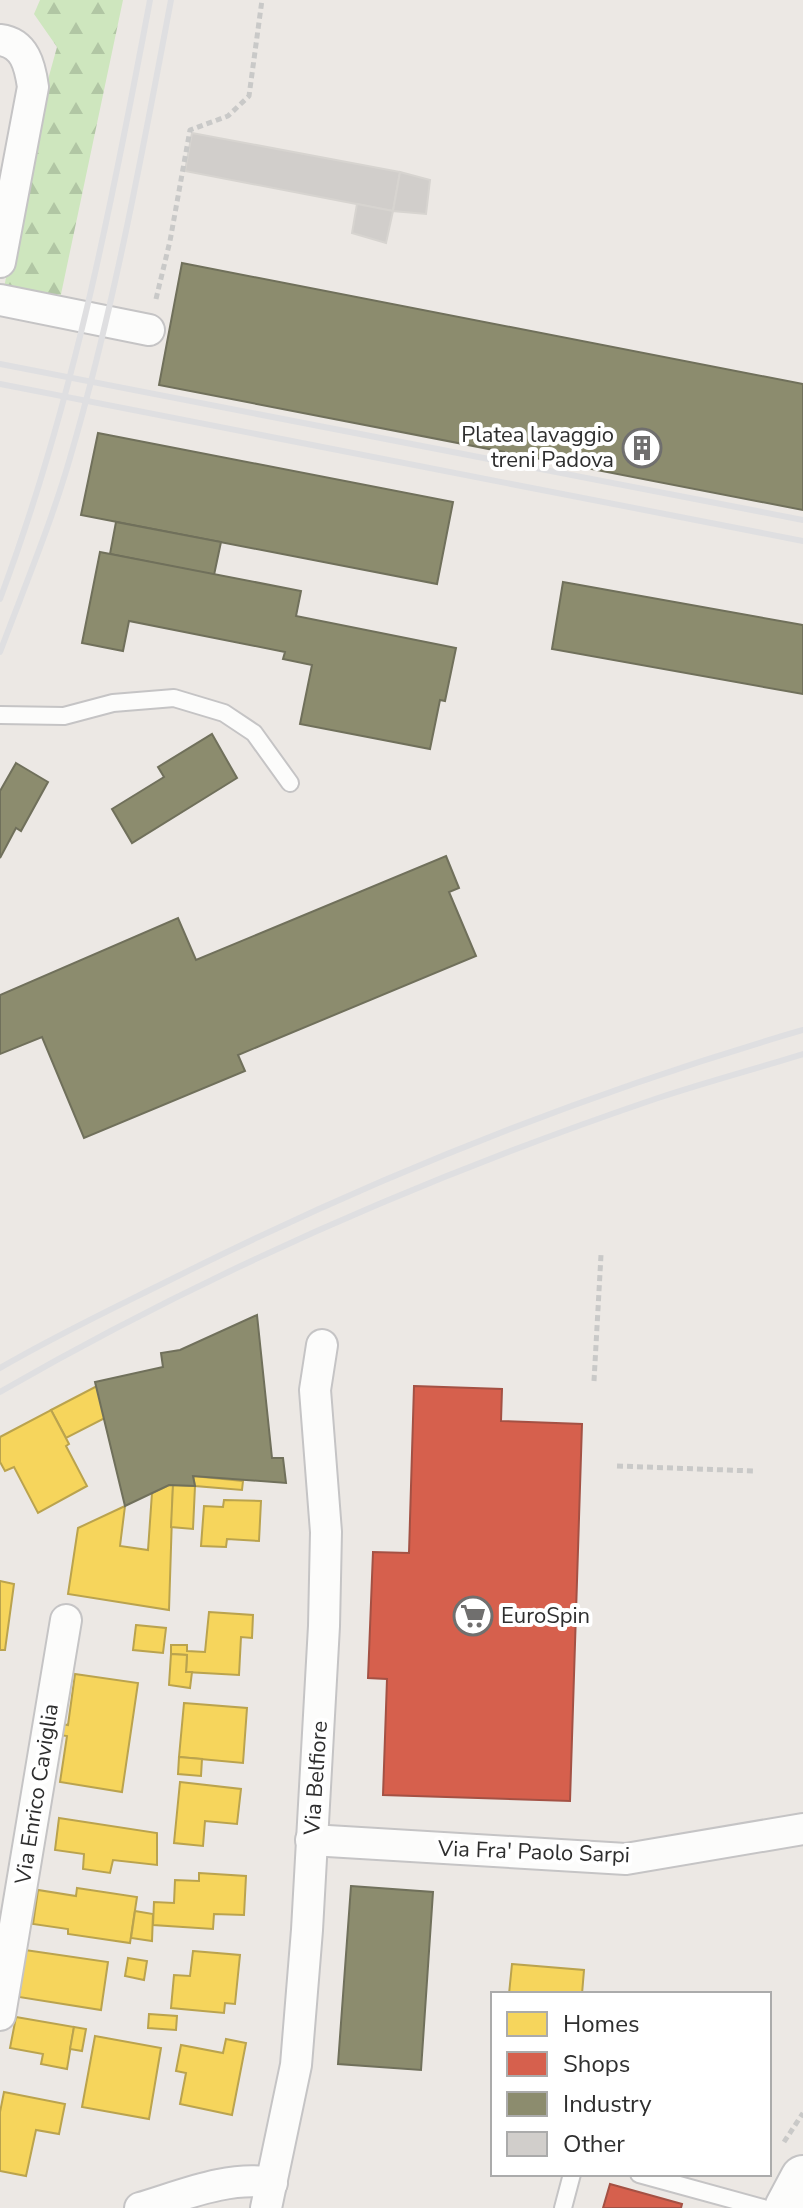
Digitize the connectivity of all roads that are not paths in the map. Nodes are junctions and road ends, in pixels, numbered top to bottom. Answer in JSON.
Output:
{"nodes":[{"id":1,"x":0,"y":40,"type":"edge"},
{"id":2,"x":0,"y":262,"type":"edge"},
{"id":3,"x":0,"y":300,"type":"edge"},
{"id":4,"x":149,"y":330,"type":"road end"},
{"id":5,"x":0,"y":715,"type":"edge"},
{"id":6,"x":290,"y":783,"type":"dead end"},
{"id":7,"x":322,"y":1345,"type":"dead end"},
{"id":8,"x":66,"y":1620,"type":"dead end"},
{"id":9,"x":803,"y":1829,"type":"edge"},
{"id":10,"x":311,"y":1840,"type":"junction"},
{"id":11,"x":0,"y":2015,"type":"edge"},
{"id":12,"x":792,"y":2162,"type":"edge"},
{"id":13,"x":571,"y":2176,"type":"edge"},
{"id":14,"x":646,"y":2176,"type":"edge"},
{"id":15,"x":269,"y":2195,"type":"edge"},
{"id":16,"x":140,"y":2208,"type":"edge"},
{"id":17,"x":563,"y":2208,"type":"edge"},
{"id":18,"x":763,"y":2208,"type":"edge"},
{"id":19,"x":787,"y":2208,"type":"edge"}],
"edges":[{"from":1,"to":2,"type":"street"},
{"from":3,"to":4,"type":"street"},
{"from":5,"to":6,"type":"lane"},
{"from":7,"to":10,"type":"street","name":"Via Belfiore"},
{"from":8,"to":11,"type":"street","name":"Via Enrico Caviglia"},
{"from":9,"to":10,"type":"street","name":"Via Fra' Paolo Sarpi"},
{"from":10,"to":15,"type":"street","name":"Via Belfiore"},
{"from":12,"to":19,"type":"main road"},
{"from":13,"to":17,"type":"lane"},
{"from":14,"to":18,"type":"lane"},
{"from":15,"to":16,"type":"street"}]}
